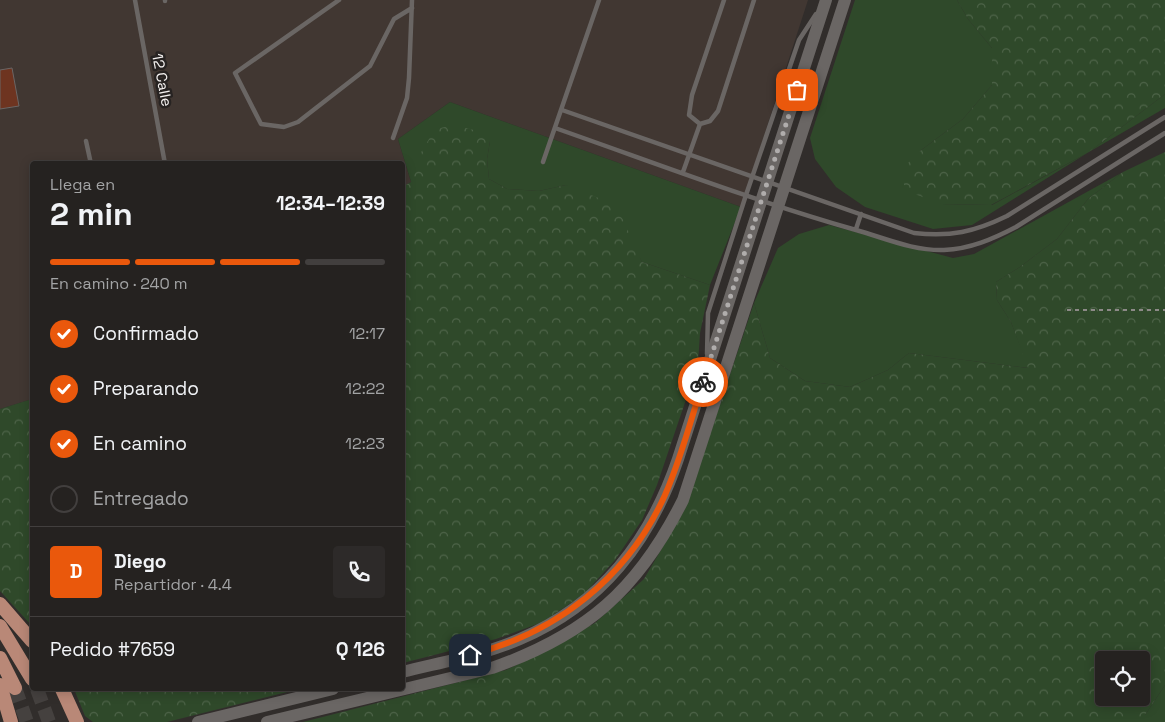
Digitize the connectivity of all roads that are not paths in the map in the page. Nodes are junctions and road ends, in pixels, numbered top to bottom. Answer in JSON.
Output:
{"nodes":[{"id":1,"x":135,"y":0,"type":"edge"},
{"id":2,"x":339,"y":0,"type":"edge"},
{"id":3,"x":412,"y":0,"type":"edge"},
{"id":4,"x":599,"y":0,"type":"edge"},
{"id":5,"x":724,"y":0,"type":"edge"},
{"id":6,"x":754,"y":0,"type":"edge"},
{"id":7,"x":826,"y":0,"type":"edge"},
{"id":8,"x":846,"y":0,"type":"edge"},
{"id":9,"x":412,"y":8,"type":"junction"},
{"id":10,"x":562,"y":110,"type":"junction"},
{"id":11,"x":1165,"y":117,"type":"edge"},
{"id":12,"x":700,"y":124,"type":"junction"},
{"id":13,"x":555,"y":128,"type":"junction"},
{"id":14,"x":1165,"y":134,"type":"edge"},
{"id":15,"x":393,"y":138,"type":"dead end"},
{"id":16,"x":86,"y":141,"type":"dead end"},
{"id":17,"x":689,"y":154,"type":"junction"},
{"id":18,"x":90,"y":161,"type":"edge"},
{"id":19,"x":165,"y":161,"type":"edge"},
{"id":20,"x":543,"y":162,"type":"dead end"},
{"id":21,"x":683,"y":172,"type":"junction"},
{"id":22,"x":752,"y":175,"type":"junction"},
{"id":23,"x":768,"y":180,"type":"junction"},
{"id":24,"x":785,"y":186,"type":"junction"},
{"id":25,"x":746,"y":195,"type":"junction"},
{"id":26,"x":761,"y":201,"type":"junction"},
{"id":27,"x":778,"y":207,"type":"junction"},
{"id":28,"x":861,"y":214,"type":"junction"},
{"id":29,"x":856,"y":229,"type":"junction"},
{"id":30,"x":706,"y":371,"type":"junction"},
{"id":31,"x":0,"y":604,"type":"edge"},
{"id":32,"x":0,"y":626,"type":"edge"},
{"id":33,"x":30,"y":640,"type":"edge"},
{"id":34,"x":0,"y":658,"type":"edge"},
{"id":35,"x":405,"y":671,"type":"edge"},
{"id":36,"x":30,"y":676,"type":"edge"},
{"id":37,"x":0,"y":686,"type":"edge"},
{"id":38,"x":16,"y":688,"type":"tunnel mouth"},
{"id":39,"x":405,"y":689,"type":"edge"},
{"id":40,"x":63,"y":691,"type":"edge"},
{"id":41,"x":325,"y":691,"type":"edge"},
{"id":42,"x":396,"y":691,"type":"edge"},
{"id":43,"x":11,"y":722,"type":"edge"},
{"id":44,"x":77,"y":722,"type":"edge"},
{"id":45,"x":198,"y":722,"type":"edge"},
{"id":46,"x":267,"y":722,"type":"edge"}],
"edges":[{"from":1,"to":19,"type":"lane","name":"12 Calle"},
{"from":2,"to":9,"type":"lane"},
{"from":3,"to":9,"type":"lane"},
{"from":4,"to":10,"type":"lane"},
{"from":5,"to":12,"type":"lane"},
{"from":6,"to":12,"type":"lane"},
{"from":7,"to":22,"type":"lane"},
{"from":7,"to":23,"type":"main road"},
{"from":8,"to":24,"type":"main road"},
{"from":9,"to":15,"type":"lane"},
{"from":10,"to":13,"type":"lane"},
{"from":10,"to":17,"type":"lane"},
{"from":11,"to":28,"type":"lane"},
{"from":12,"to":17,"type":"lane"},
{"from":13,"to":20,"type":"lane"},
{"from":13,"to":21,"type":"lane"},
{"from":14,"to":29,"type":"lane"},
{"from":16,"to":18,"type":"lane"},
{"from":17,"to":21,"type":"lane"},
{"from":17,"to":22,"type":"lane"},
{"from":21,"to":25,"type":"lane"},
{"from":22,"to":23,"type":"lane"},
{"from":22,"to":25,"type":"lane"},
{"from":23,"to":24,"type":"lane"},
{"from":23,"to":26,"type":"main road"},
{"from":24,"to":27,"type":"main road"},
{"from":24,"to":28,"type":"lane"},
{"from":25,"to":26,"type":"lane"},
{"from":25,"to":30,"type":"lane"},
{"from":26,"to":27,"type":"lane"},
{"from":26,"to":30,"type":"main road"},
{"from":27,"to":29,"type":"lane"},
{"from":27,"to":39,"type":"main road"},
{"from":28,"to":29,"type":"lane"},
{"from":30,"to":35,"type":"main road"},
{"from":31,"to":33,"type":"main road"},
{"from":32,"to":36,"type":"main road"},
{"from":34,"to":38,"type":"main road"},
{"from":37,"to":43,"type":"main road"},
{"from":40,"to":44,"type":"main road"},
{"from":41,"to":45,"type":"main road"},
{"from":42,"to":46,"type":"main road"}]}
